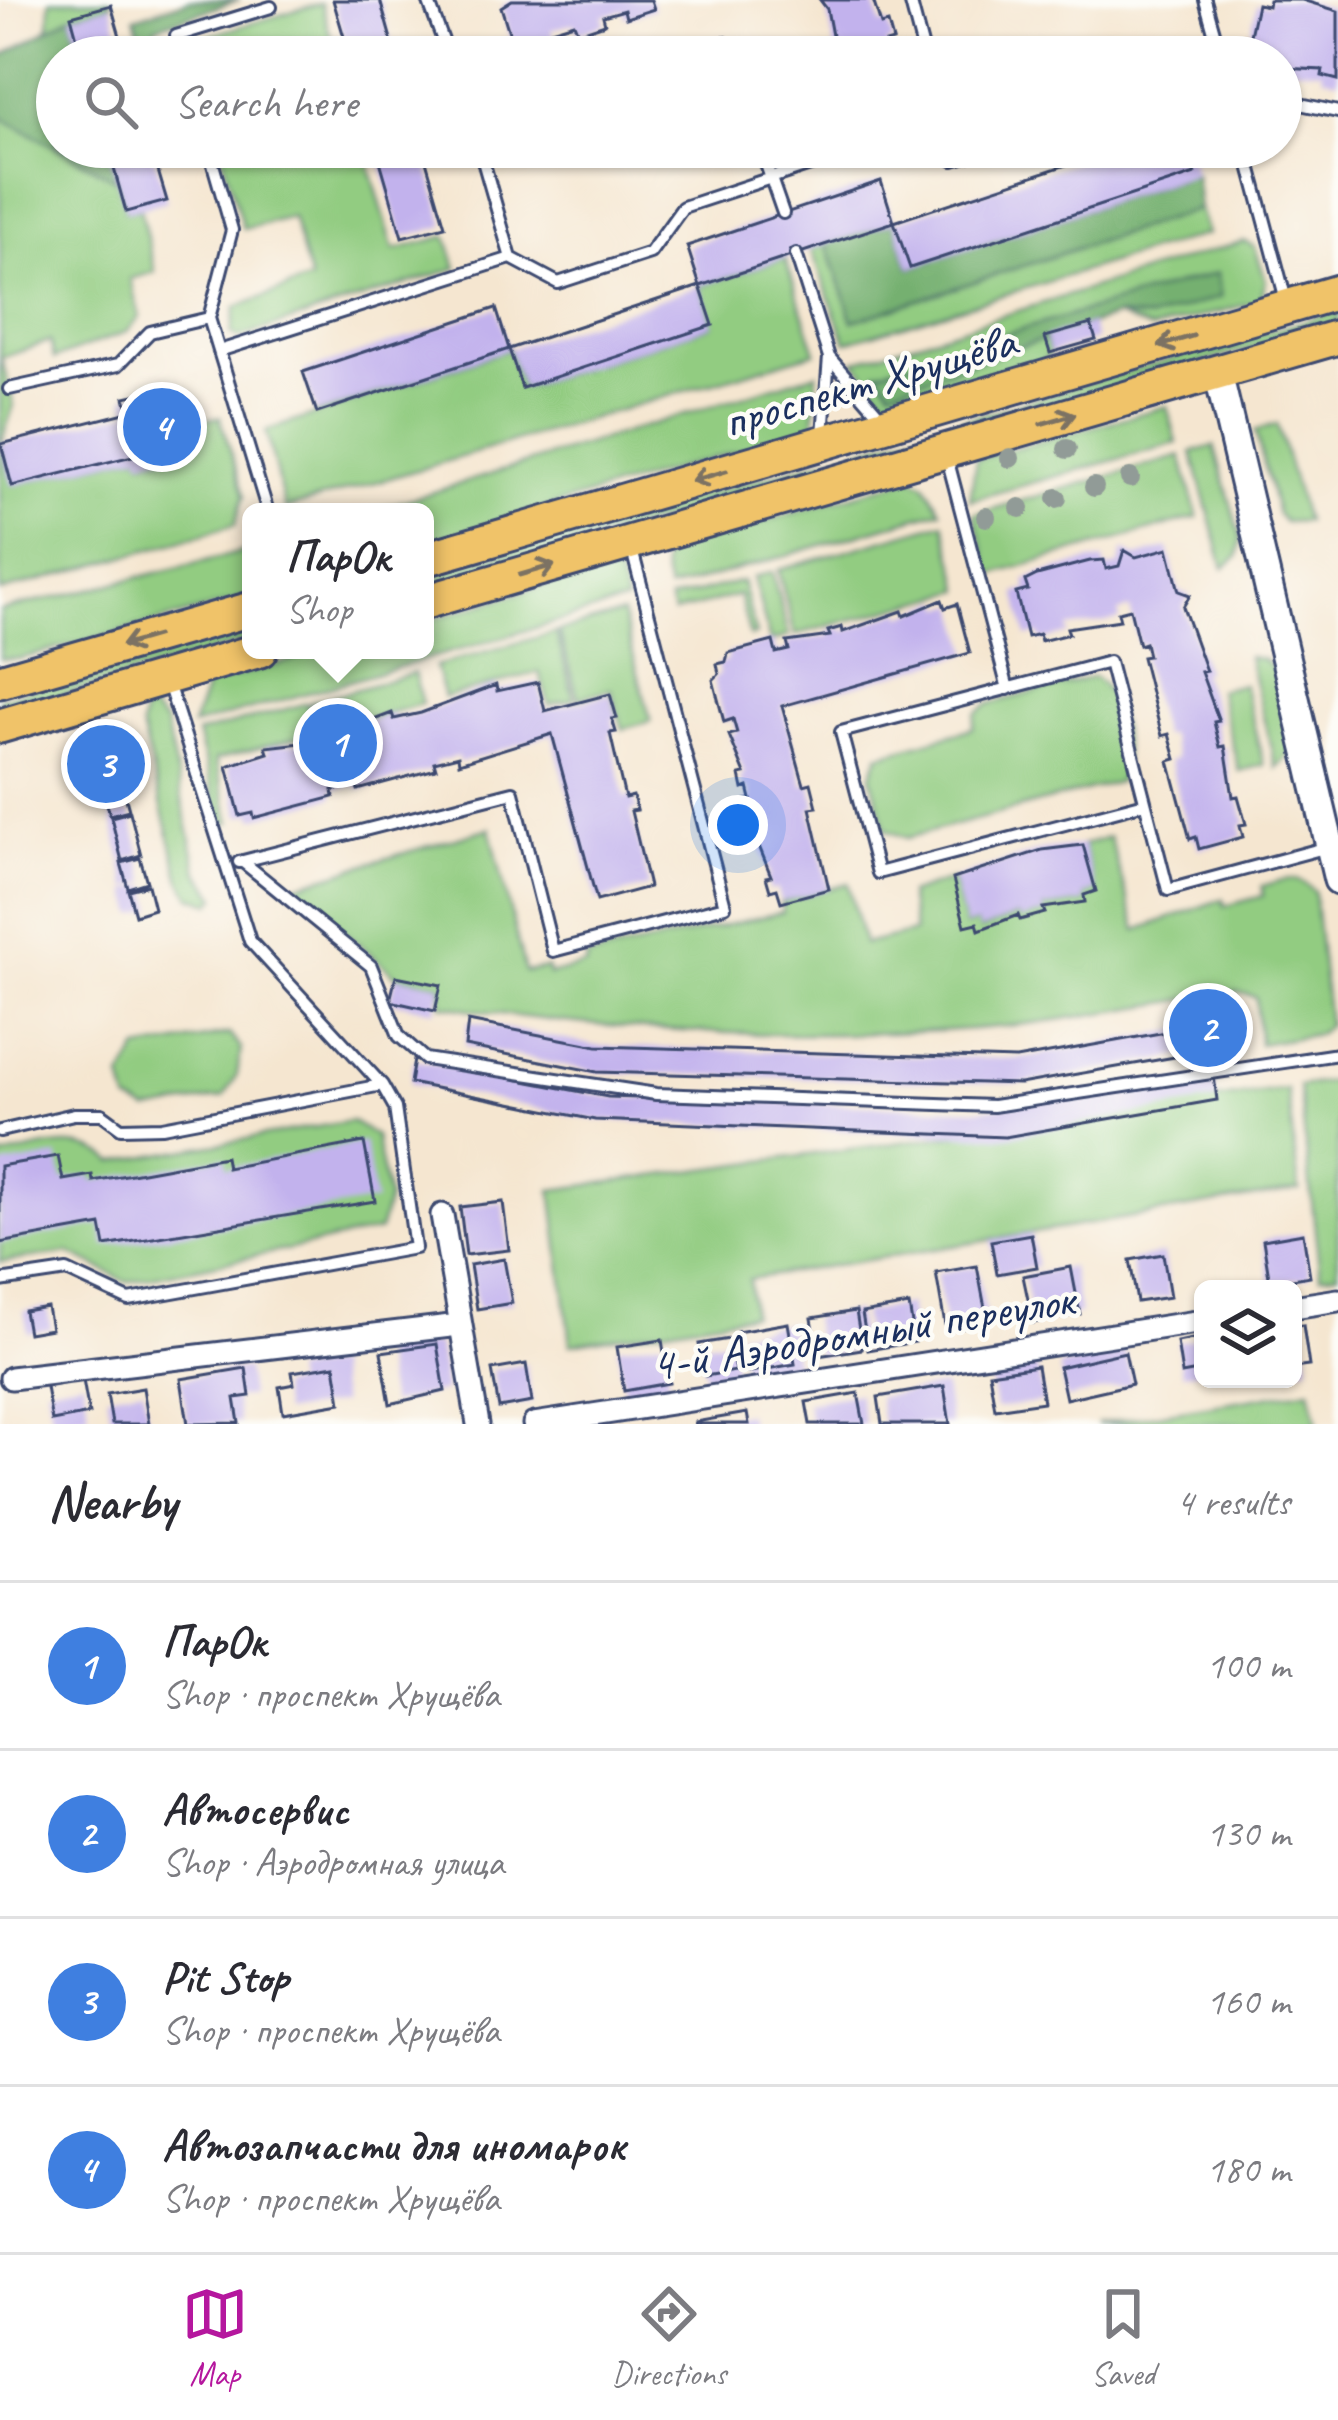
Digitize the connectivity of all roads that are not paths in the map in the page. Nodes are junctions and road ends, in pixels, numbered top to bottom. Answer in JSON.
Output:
{"nodes":[{"id":1,"x":428,"y":0,"type":"edge"},
{"id":2,"x":910,"y":0,"type":"edge"},
{"id":3,"x":1205,"y":0,"type":"edge"},
{"id":4,"x":271,"y":7,"type":"dead end"},
{"id":5,"x":176,"y":36,"type":"edge"},
{"id":6,"x":441,"y":36,"type":"edge"},
{"id":7,"x":919,"y":36,"type":"edge"},
{"id":8,"x":1215,"y":36,"type":"edge"},
{"id":9,"x":1302,"y":104,"type":"edge"},
{"id":10,"x":1338,"y":112,"type":"edge"},
{"id":11,"x":214,"y":168,"type":"edge"},
{"id":12,"x":485,"y":168,"type":"edge"},
{"id":13,"x":767,"y":168,"type":"edge"},
{"id":14,"x":801,"y":168,"type":"edge"},
{"id":15,"x":1251,"y":168,"type":"edge"},
{"id":16,"x":770,"y":178,"type":"junction"},
{"id":17,"x":783,"y":214,"type":"dead end"},
{"id":18,"x":796,"y":254,"type":"dead end"},
{"id":19,"x":511,"y":258,"type":"junction"},
{"id":20,"x":1338,"y":292,"type":"edge"},
{"id":21,"x":1288,"y":306,"type":"junction"},
{"id":22,"x":209,"y":318,"type":"junction"},
{"id":23,"x":1338,"y":338,"type":"edge"},
{"id":24,"x":220,"y":351,"type":"junction"},
{"id":25,"x":829,"y":357,"type":"junction"},
{"id":26,"x":1218,"y":373,"type":"junction"},
{"id":27,"x":8,"y":388,"type":"dead end"},
{"id":28,"x":889,"y":425,"type":"junction"},
{"id":29,"x":822,"y":444,"type":"junction"},
{"id":30,"x":945,"y":451,"type":"junction"},
{"id":31,"x":265,"y":503,"type":"edge"},
{"id":32,"x":630,"y":543,"type":"junction"},
{"id":33,"x":434,"y":556,"type":"edge"},
{"id":34,"x":434,"y":599,"type":"edge"},
{"id":35,"x":242,"y":612,"type":"edge"},
{"id":36,"x":242,"y":655,"type":"edge"},
{"id":37,"x":166,"y":677,"type":"junction"},
{"id":38,"x":0,"y":681,"type":"edge"},
{"id":39,"x":1008,"y":689,"type":"junction"},
{"id":40,"x":0,"y":726,"type":"edge"},
{"id":41,"x":1145,"y":803,"type":"junction"},
{"id":42,"x":1331,"y":846,"type":"junction"},
{"id":43,"x":223,"y":858,"type":"junction"},
{"id":44,"x":243,"y":862,"type":"junction"},
{"id":45,"x":1338,"y":880,"type":"edge"},
{"id":46,"x":1338,"y":1054,"type":"edge"},
{"id":47,"x":382,"y":1084,"type":"junction"},
{"id":48,"x":0,"y":1131,"type":"edge"},
{"id":49,"x":442,"y":1215,"type":"dead end"},
{"id":50,"x":0,"y":1281,"type":"edge"},
{"id":51,"x":1338,"y":1300,"type":"edge"},
{"id":52,"x":1302,"y":1305,"type":"edge"},
{"id":53,"x":1194,"y":1322,"type":"edge"},
{"id":54,"x":459,"y":1325,"type":"junction"},
{"id":55,"x":10,"y":1378,"type":"dead end"},
{"id":56,"x":478,"y":1424,"type":"edge"},
{"id":57,"x":534,"y":1424,"type":"edge"}],
"edges":[{"from":1,"to":6,"type":"lane"},
{"from":2,"to":7,"type":"lane"},
{"from":3,"to":8,"type":"lane"},
{"from":4,"to":5,"type":"lane"},
{"from":9,"to":10,"type":"lane"},
{"from":11,"to":22,"type":"lane"},
{"from":12,"to":19,"type":"lane"},
{"from":13,"to":16,"type":"lane"},
{"from":14,"to":16,"type":"lane"},
{"from":15,"to":21,"type":"lane"},
{"from":16,"to":17,"type":"lane"},
{"from":16,"to":19,"type":"lane"},
{"from":18,"to":25,"type":"lane"},
{"from":19,"to":24,"type":"lane"},
{"from":20,"to":21,"type":"main road","name":"проспект Хрущёва"},
{"from":21,"to":28,"type":"main road","name":"проспект Хрущёва","one_way":true},
{"from":22,"to":24,"type":"lane"},
{"from":22,"to":27,"type":"lane"},
{"from":23,"to":26,"type":"main road","name":"проспект Хрущёва"},
{"from":24,"to":31,"type":"lane"},
{"from":25,"to":28,"type":"lane"},
{"from":25,"to":29,"type":"lane"},
{"from":30,"to":26,"type":"main road","name":"проспект Хрущёва","one_way":true},
{"from":26,"to":42,"type":"street"},
{"from":28,"to":29,"type":"main road","name":"проспект Хрущёва"},
{"from":29,"to":33,"type":"main road","name":"проспект Хрущёва","one_way":true},
{"from":30,"to":32,"type":"main road","name":"проспект Хрущёва"},
{"from":30,"to":39,"type":"lane"},
{"from":34,"to":32,"type":"main road","name":"проспект Хрущёва","one_way":true},
{"from":32,"to":44,"type":"lane"},
{"from":35,"to":38,"type":"main road","one_way":true},
{"from":36,"to":37,"type":"main road"},
{"from":37,"to":40,"type":"main road"},
{"from":37,"to":43,"type":"lane"},
{"from":39,"to":41,"type":"lane"},
{"from":39,"to":41,"type":"lane"},
{"from":41,"to":42,"type":"lane"},
{"from":42,"to":45,"type":"street"},
{"from":43,"to":44,"type":"lane"},
{"from":43,"to":47,"type":"lane"},
{"from":44,"to":46,"type":"lane"},
{"from":47,"to":48,"type":"lane"},
{"from":47,"to":50,"type":"lane"},
{"from":49,"to":54,"type":"street"},
{"from":51,"to":52,"type":"street"},
{"from":53,"to":57,"type":"street","name":"4-й Аэродромный переулок"},
{"from":54,"to":55,"type":"street"},
{"from":54,"to":56,"type":"street"}]}
